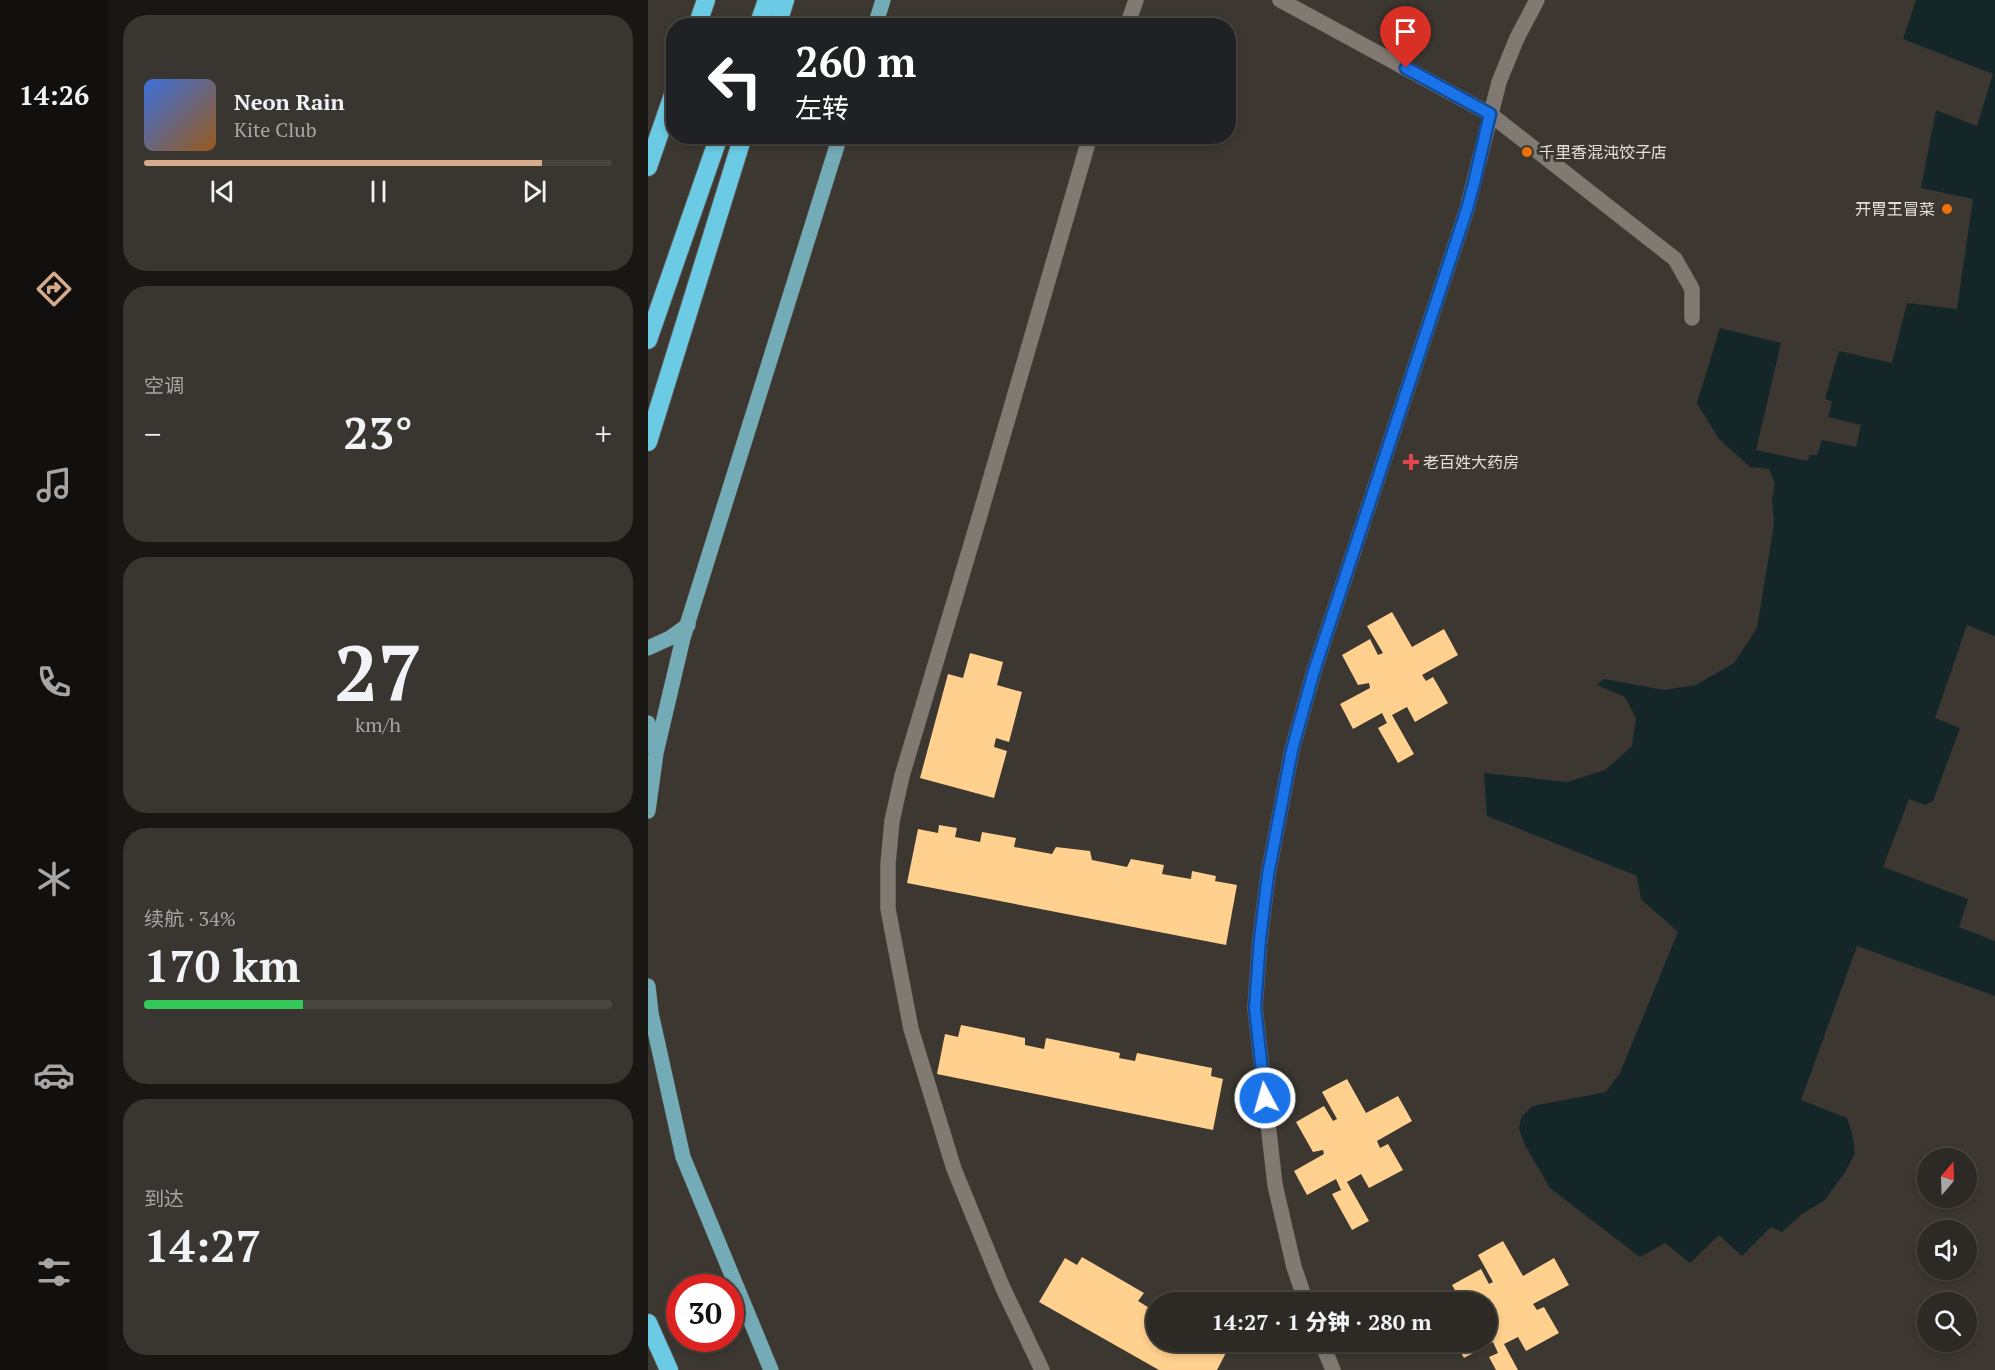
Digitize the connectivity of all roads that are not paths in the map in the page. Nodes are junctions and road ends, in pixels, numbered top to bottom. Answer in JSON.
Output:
{"nodes":[{"id":1,"x":706,"y":0,"type":"edge"},
{"id":2,"x":766,"y":0,"type":"edge"},
{"id":3,"x":785,"y":0,"type":"edge"},
{"id":4,"x":883,"y":0,"type":"edge"},
{"id":5,"x":1136,"y":0,"type":"edge"},
{"id":6,"x":1280,"y":0,"type":"edge"},
{"id":7,"x":1537,"y":0,"type":"edge"},
{"id":8,"x":700,"y":18,"type":"edge"},
{"id":9,"x":760,"y":18,"type":"edge"},
{"id":10,"x":779,"y":18,"type":"edge"},
{"id":11,"x":877,"y":18,"type":"edge"},
{"id":12,"x":1130,"y":18,"type":"edge"},
{"id":13,"x":666,"y":112,"type":"edge"},
{"id":14,"x":666,"y":114,"type":"edge"},
{"id":15,"x":1490,"y":114,"type":"junction"},
{"id":16,"x":716,"y":144,"type":"edge"},
{"id":17,"x":741,"y":144,"type":"edge"},
{"id":18,"x":838,"y":144,"type":"edge"},
{"id":19,"x":1088,"y":144,"type":"edge"},
{"id":20,"x":648,"y":155,"type":"edge"},
{"id":21,"x":648,"y":166,"type":"edge"},
{"id":22,"x":1692,"y":318,"type":"dead end"},
{"id":23,"x":648,"y":340,"type":"edge"},
{"id":24,"x":648,"y":442,"type":"edge"},
{"id":25,"x":688,"y":625,"type":"junction"},
{"id":26,"x":648,"y":648,"type":"edge"},
{"id":27,"x":648,"y":723,"type":"edge"},
{"id":28,"x":656,"y":753,"type":"junction"},
{"id":29,"x":648,"y":811,"type":"edge"},
{"id":30,"x":648,"y":986,"type":"edge"},
{"id":31,"x":1303,"y":1292,"type":"edge"},
{"id":32,"x":648,"y":1323,"type":"edge"},
{"id":33,"x":1326,"y":1352,"type":"edge"},
{"id":34,"x":669,"y":1370,"type":"edge"},
{"id":35,"x":771,"y":1370,"type":"edge"},
{"id":36,"x":1042,"y":1370,"type":"edge"},
{"id":37,"x":1333,"y":1370,"type":"edge"}],
"edges":[{"from":1,"to":8,"type":"highway"},
{"from":2,"to":9,"type":"highway"},
{"from":3,"to":10,"type":"highway"},
{"from":4,"to":11,"type":"main road"},
{"from":5,"to":12,"type":"street"},
{"from":6,"to":15,"type":"street"},
{"from":7,"to":15,"type":"street"},
{"from":13,"to":20,"type":"highway"},
{"from":14,"to":21,"type":"highway"},
{"from":15,"to":22,"type":"street"},
{"from":15,"to":31,"type":"street"},
{"from":16,"to":23,"type":"highway"},
{"from":17,"to":24,"type":"highway"},
{"from":18,"to":25,"type":"main road"},
{"from":19,"to":36,"type":"street"},
{"from":25,"to":26,"type":"main road"},
{"from":25,"to":28,"type":"main road"},
{"from":27,"to":28,"type":"main road"},
{"from":28,"to":29,"type":"main road"},
{"from":30,"to":35,"type":"main road"},
{"from":32,"to":34,"type":"highway"},
{"from":33,"to":37,"type":"street"}]}
